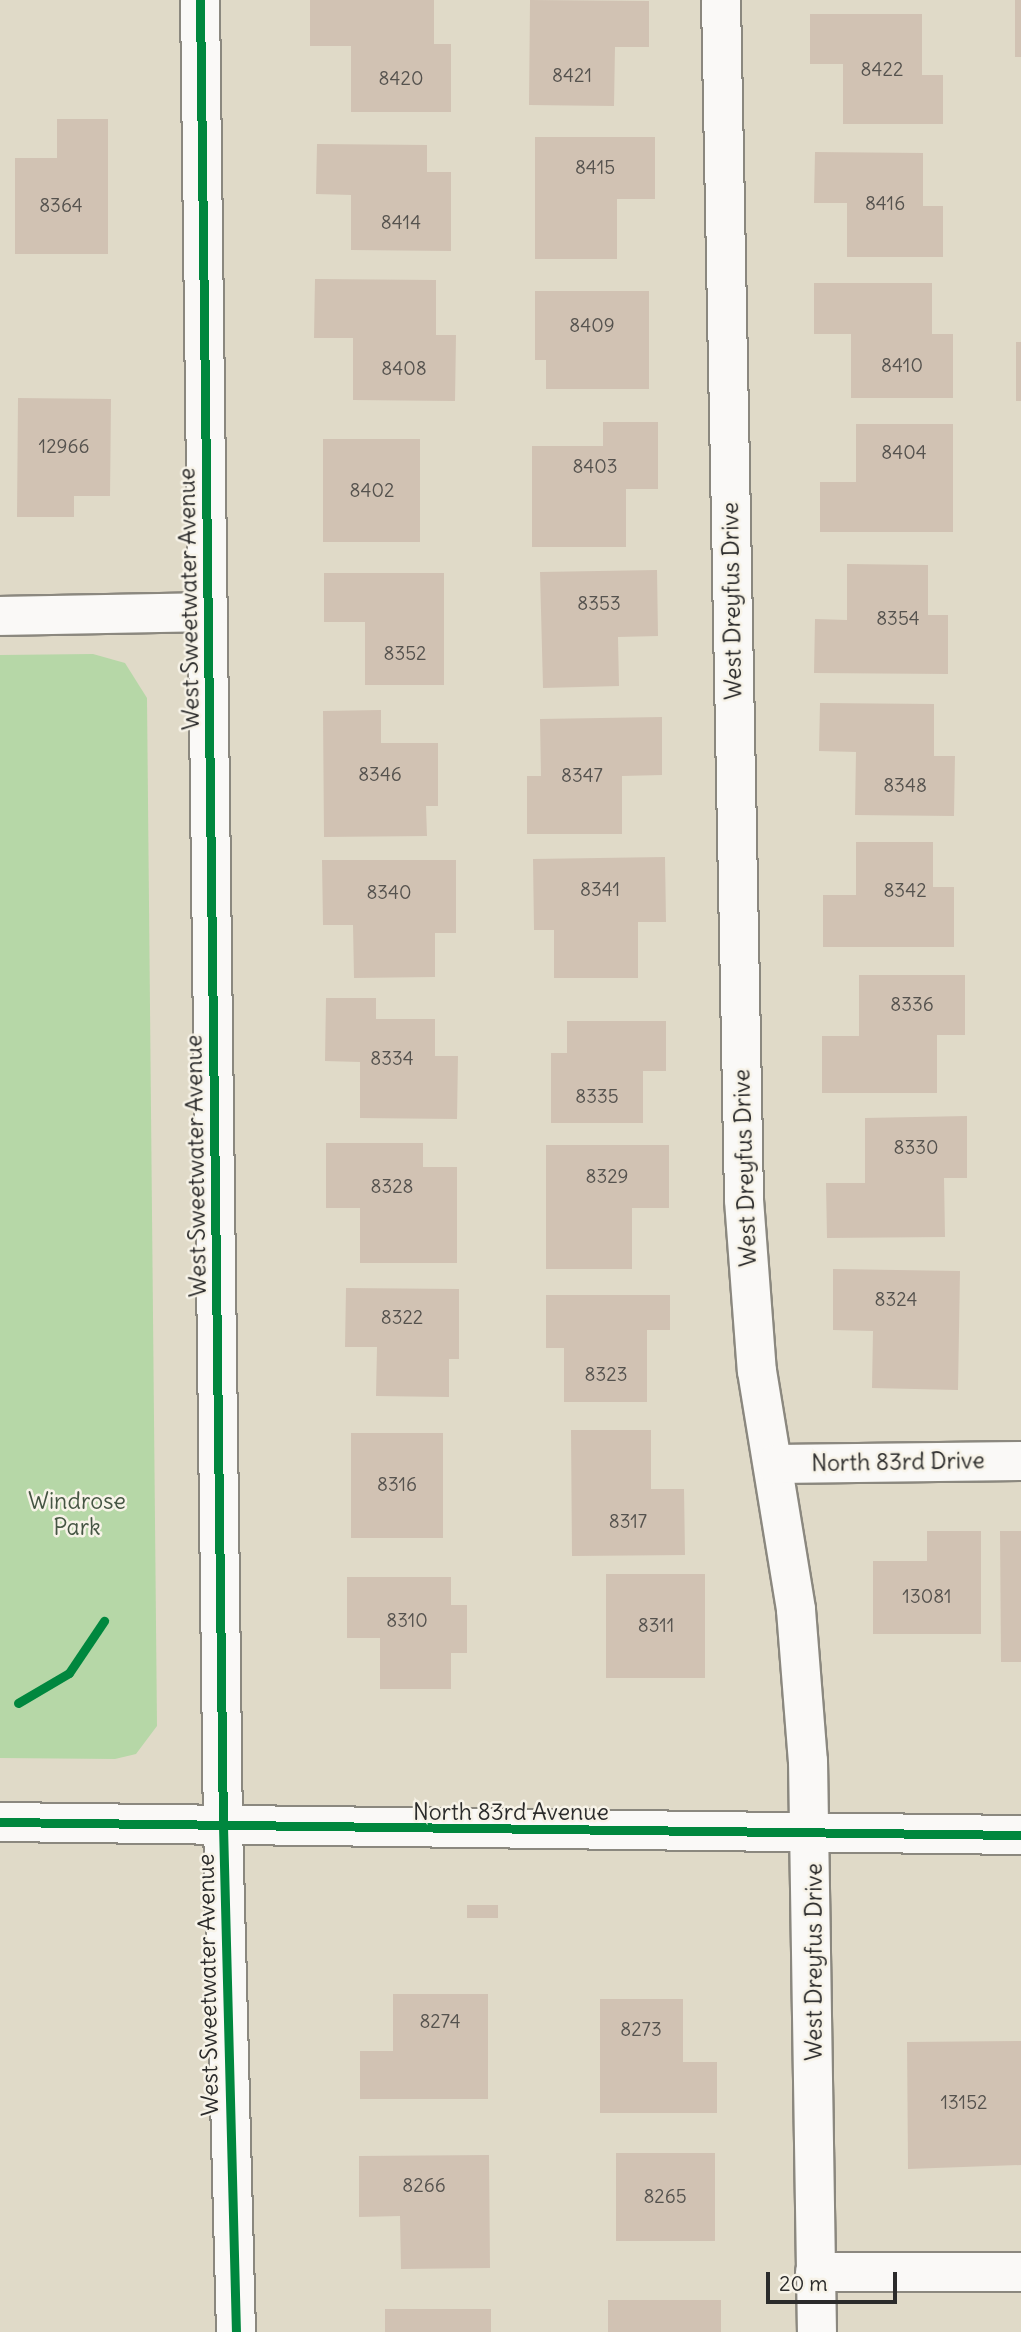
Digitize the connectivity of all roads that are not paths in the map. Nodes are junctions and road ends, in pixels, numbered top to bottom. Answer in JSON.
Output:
{"nodes":[{"id":1,"x":200,"y":0,"type":"edge"},
{"id":2,"x":721,"y":0,"type":"edge"},
{"id":3,"x":208,"y":612,"type":"junction"},
{"id":4,"x":0,"y":616,"type":"edge"},
{"id":5,"x":1021,"y":1461,"type":"edge"},
{"id":6,"x":775,"y":1464,"type":"junction"},
{"id":7,"x":0,"y":1822,"type":"edge"},
{"id":8,"x":223,"y":1826,"type":"junction"},
{"id":9,"x":812,"y":1832,"type":"junction"},
{"id":10,"x":1021,"y":1835,"type":"edge"},
{"id":11,"x":815,"y":2272,"type":"junction"},
{"id":12,"x":1021,"y":2272,"type":"edge"},
{"id":13,"x":236,"y":2332,"type":"edge"},
{"id":14,"x":817,"y":2332,"type":"edge"}],
"edges":[{"from":1,"to":3,"type":"street","name":"West Sweetwater Avenue"},
{"from":2,"to":6,"type":"street","name":"West Dreyfus Drive"},
{"from":3,"to":4,"type":"street"},
{"from":3,"to":8,"type":"street","name":"West Sweetwater Avenue"},
{"from":5,"to":6,"type":"street","name":"North 83rd Drive"},
{"from":6,"to":9,"type":"street","name":"West Dreyfus Drive"},
{"from":7,"to":8,"type":"street","name":"North 83rd Avenue"},
{"from":8,"to":9,"type":"street","name":"North 83rd Avenue"},
{"from":8,"to":13,"type":"street","name":"West Sweetwater Avenue"},
{"from":9,"to":10,"type":"street","name":"North 83rd Avenue"},
{"from":9,"to":11,"type":"street","name":"West Dreyfus Drive"},
{"from":11,"to":12,"type":"street"},
{"from":11,"to":14,"type":"street","name":"West Dreyfus Drive"}]}
